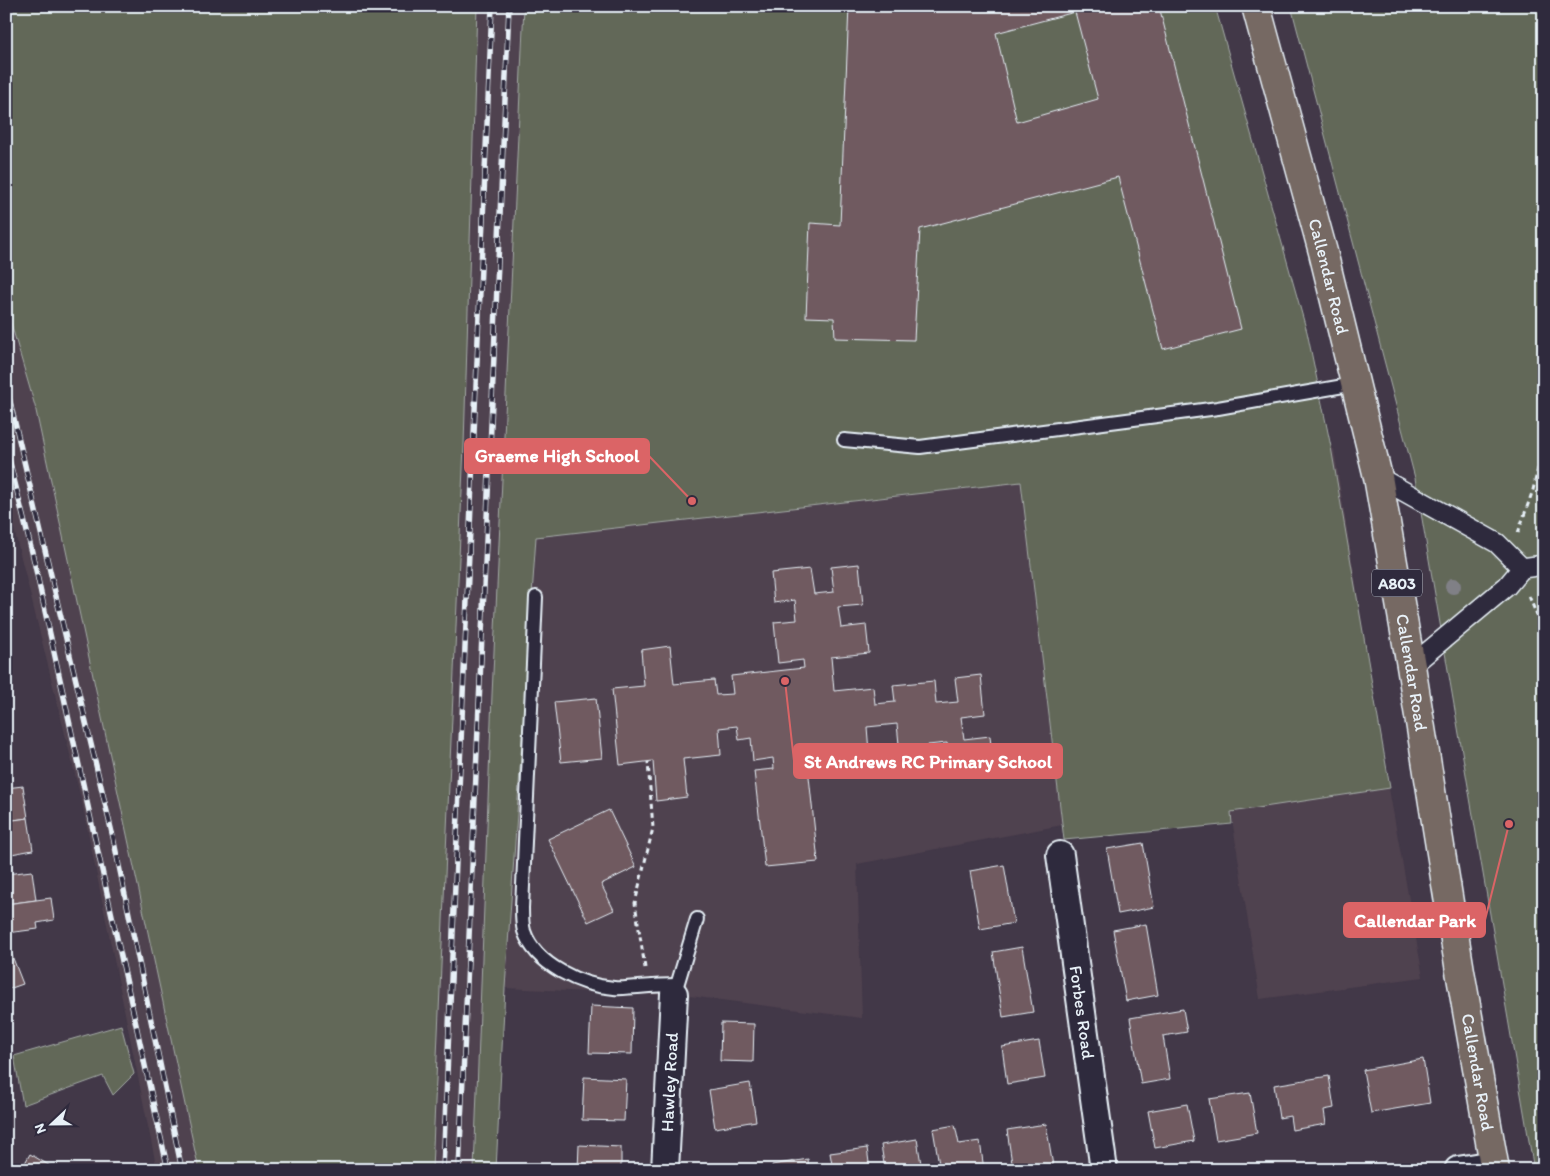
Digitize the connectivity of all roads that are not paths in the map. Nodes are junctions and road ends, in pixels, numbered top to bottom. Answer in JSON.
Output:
{"nodes":[{"id":1,"x":1256,"y":6,"type":"edge"},
{"id":2,"x":1355,"y":384,"type":"junction"},
{"id":3,"x":844,"y":440,"type":"dead end"},
{"id":4,"x":1378,"y":476,"type":"junction"},
{"id":5,"x":1516,"y":562,"type":"junction"},
{"id":6,"x":1544,"y":565,"type":"edge"},
{"id":7,"x":536,"y":597,"type":"dead end"},
{"id":8,"x":1411,"y":666,"type":"junction"},
{"id":9,"x":1060,"y":855,"type":"dead end"},
{"id":10,"x":697,"y":919,"type":"dead end"},
{"id":11,"x":675,"y":989,"type":"junction"},
{"id":12,"x":1494,"y":1167,"type":"edge"},
{"id":13,"x":665,"y":1170,"type":"edge"},
{"id":14,"x":1104,"y":1170,"type":"edge"},
{"id":15,"x":1458,"y":1170,"type":"edge"}],
"edges":[{"from":1,"to":2,"type":"main road","name":"Callendar Road","number":"A803"},
{"from":2,"to":3,"type":"lane"},
{"from":2,"to":4,"type":"main road","name":"Callendar Road","number":"A803"},
{"from":4,"to":5,"type":"street"},
{"from":4,"to":8,"type":"main road","name":"Callendar Road","number":"A803"},
{"from":5,"to":6,"type":"street"},
{"from":5,"to":8,"type":"street"},
{"from":7,"to":11,"type":"lane"},
{"from":8,"to":12,"type":"main road","name":"Callendar Road","number":"A803"},
{"from":9,"to":14,"type":"street","name":"Forbes Road"},
{"from":10,"to":11,"type":"lane"},
{"from":11,"to":13,"type":"street","name":"Hawley Road"},
{"from":12,"to":15,"type":"street"}]}
